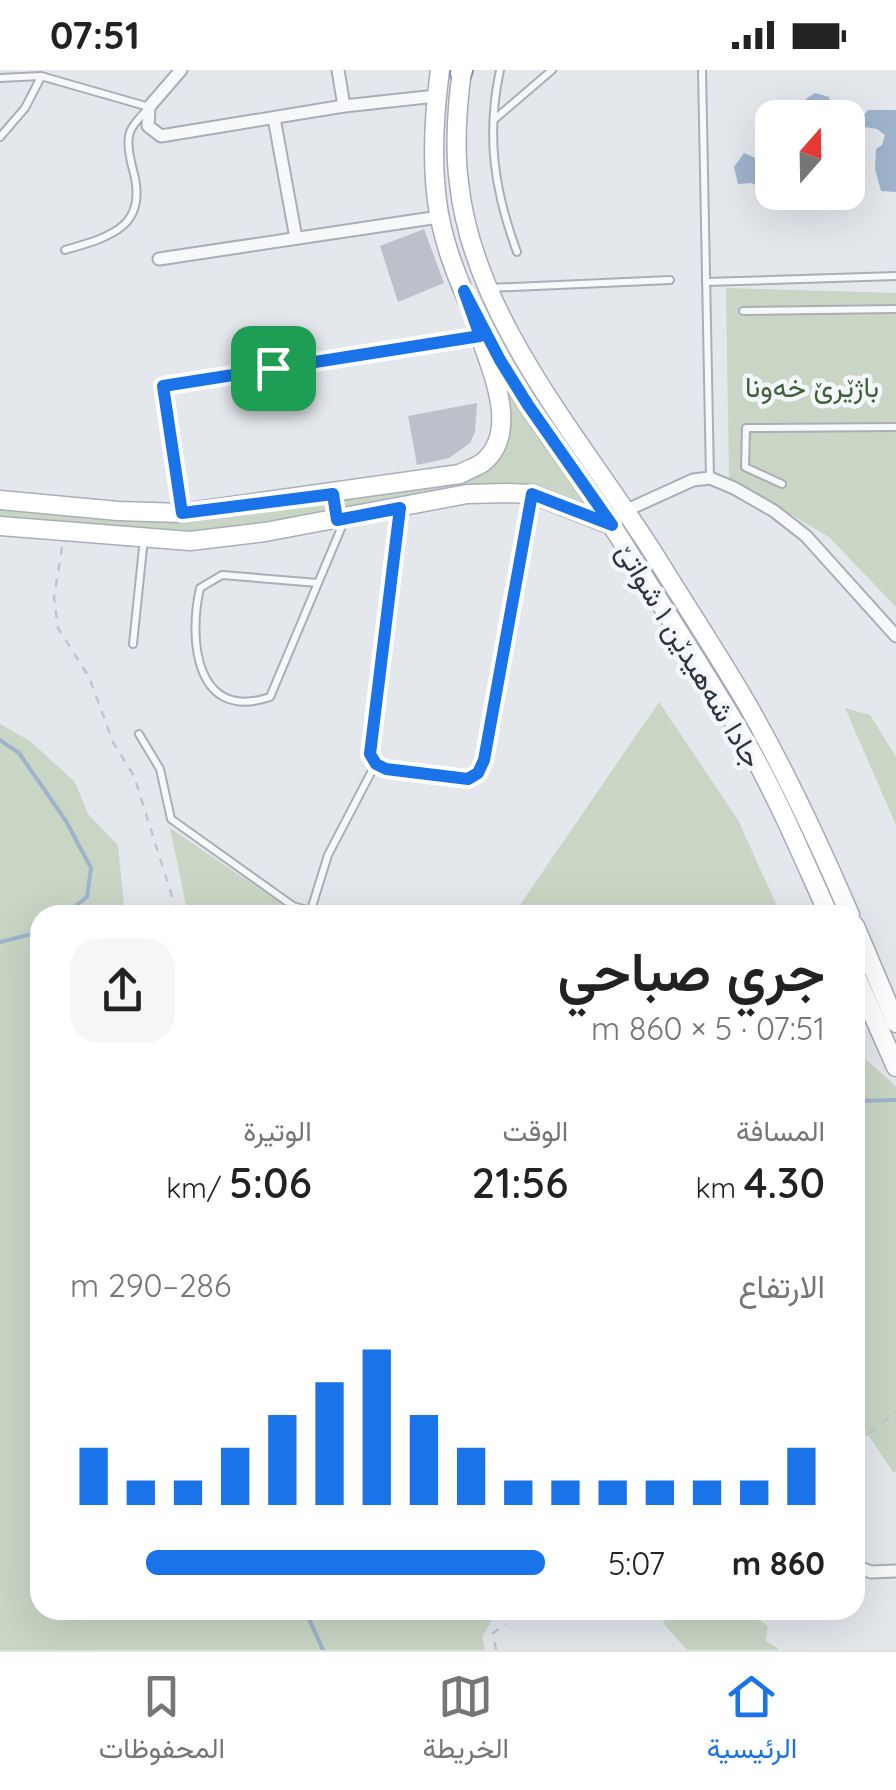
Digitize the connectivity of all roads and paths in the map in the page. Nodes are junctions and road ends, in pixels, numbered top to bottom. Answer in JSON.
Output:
{"nodes":[{"id":1,"x":180,"y":70,"type":"edge"},
{"id":2,"x":338,"y":70,"type":"edge"},
{"id":3,"x":500,"y":70,"type":"edge"},
{"id":4,"x":552,"y":70,"type":"edge"},
{"id":5,"x":702,"y":70,"type":"edge"},
{"id":6,"x":456,"y":71,"type":"edge"},
{"id":7,"x":41,"y":76,"type":"junction"},
{"id":8,"x":0,"y":78,"type":"edge"},
{"id":9,"x":436,"y":96,"type":"junction"},
{"id":10,"x":344,"y":106,"type":"junction"},
{"id":11,"x":149,"y":107,"type":"junction"},
{"id":12,"x":274,"y":118,"type":"junction"},
{"id":13,"x":494,"y":119,"type":"junction"},
{"id":14,"x":0,"y":137,"type":"edge"},
{"id":15,"x":439,"y":217,"type":"junction"},
{"id":16,"x":296,"y":238,"type":"junction"},
{"id":17,"x":65,"y":250,"type":"dead end"},
{"id":18,"x":516,"y":252,"type":"dead end"},
{"id":19,"x":159,"y":259,"type":"dead end"},
{"id":20,"x":896,"y":276,"type":"edge"},
{"id":21,"x":670,"y":280,"type":"dead end"},
{"id":22,"x":706,"y":282,"type":"junction"},
{"id":23,"x":488,"y":288,"type":"junction"},
{"id":24,"x":464,"y":291,"type":"junction"},
{"id":25,"x":896,"y":308,"type":"edge"},
{"id":26,"x":743,"y":311,"type":"dead end"},
{"id":27,"x":480,"y":336,"type":"junction"},
{"id":28,"x":896,"y":426,"type":"edge"},
{"id":29,"x":710,"y":478,"type":"junction"},
{"id":30,"x":782,"y":484,"type":"dead end"},
{"id":31,"x":333,"y":494,"type":"junction"},
{"id":32,"x":532,"y":494,"type":"junction"},
{"id":33,"x":0,"y":500,"type":"edge"},
{"id":34,"x":400,"y":508,"type":"junction"},
{"id":35,"x":627,"y":510,"type":"junction"},
{"id":36,"x":182,"y":513,"type":"junction"},
{"id":37,"x":341,"y":519,"type":"junction"},
{"id":38,"x":612,"y":525,"type":"junction"},
{"id":39,"x":0,"y":526,"type":"edge"},
{"id":40,"x":64,"y":531,"type":"junction"},
{"id":41,"x":144,"y":537,"type":"junction"},
{"id":42,"x":318,"y":584,"type":"junction"},
{"id":43,"x":896,"y":636,"type":"edge"},
{"id":44,"x":133,"y":644,"type":"dead end"},
{"id":45,"x":138,"y":734,"type":"dead end"},
{"id":46,"x":376,"y":764,"type":"junction"},
{"id":47,"x":175,"y":905,"type":"edge"},
{"id":48,"x":292,"y":905,"type":"edge"},
{"id":49,"x":312,"y":905,"type":"edge"},
{"id":50,"x":824,"y":905,"type":"edge"},
{"id":51,"x":846,"y":905,"type":"edge"},
{"id":52,"x":865,"y":959,"type":"edge"},
{"id":53,"x":865,"y":987,"type":"edge"},
{"id":54,"x":879,"y":1006,"type":"junction"},
{"id":55,"x":896,"y":1023,"type":"edge"},
{"id":56,"x":896,"y":1067,"type":"edge"},
{"id":57,"x":896,"y":1411,"type":"edge"},
{"id":58,"x":865,"y":1435,"type":"edge"},
{"id":59,"x":865,"y":1570,"type":"edge"},
{"id":60,"x":896,"y":1571,"type":"edge"},
{"id":61,"x":506,"y":1624,"type":"dead end"},
{"id":62,"x":496,"y":1650,"type":"edge"}],
"edges":[{"from":1,"to":11,"type":"street"},
{"from":2,"to":10,"type":"street"},
{"from":3,"to":13,"type":"lane"},
{"from":4,"to":13,"type":"lane"},
{"from":5,"to":22,"type":"lane"},
{"from":6,"to":9,"type":"main road","name":"جادا شەهیدێن ١ شواتێ"},
{"from":6,"to":23,"type":"main road","name":"جادا شەهیدێن ١ شواتێ"},
{"from":7,"to":8,"type":"lane"},
{"from":7,"to":11,"type":"lane"},
{"from":7,"to":14,"type":"lane"},
{"from":9,"to":10,"type":"street"},
{"from":9,"to":15,"type":"main road","name":"جادا شەهیدێن ١ شواتێ"},
{"from":10,"to":12,"type":"street"},
{"from":11,"to":12,"type":"street"},
{"from":11,"to":17,"type":"lane"},
{"from":12,"to":16,"type":"street"},
{"from":13,"to":18,"type":"lane"},
{"from":15,"to":16,"type":"street"},
{"from":15,"to":24,"type":"main road","name":"جادا شەهیدێن ١ شواتێ"},
{"from":16,"to":19,"type":"street"},
{"from":20,"to":22,"type":"lane"},
{"from":21,"to":23,"type":"lane"},
{"from":22,"to":29,"type":"lane"},
{"from":23,"to":35,"type":"main road","name":"جادا شەهیدێن ١ شواتێ"},
{"from":24,"to":27,"type":"main road"},
{"from":24,"to":38,"type":"main road","name":"جادا شەهیدێن ١ شواتێ"},
{"from":25,"to":26,"type":"lane"},
{"from":27,"to":31,"type":"main road"},
{"from":27,"to":36,"type":"street"},
{"from":28,"to":30,"type":"lane"},
{"from":29,"to":35,"type":"street"},
{"from":29,"to":43,"type":"street"},
{"from":31,"to":36,"type":"main road"},
{"from":31,"to":37,"type":"main road"},
{"from":32,"to":34,"type":"main road"},
{"from":32,"to":38,"type":"main road"},
{"from":32,"to":46,"type":"street"},
{"from":33,"to":36,"type":"main road"},
{"from":34,"to":37,"type":"main road"},
{"from":34,"to":46,"type":"street"},
{"from":35,"to":51,"type":"main road","name":"جادا شەهیدێن ١ شواتێ"},
{"from":37,"to":41,"type":"main road"},
{"from":37,"to":42,"type":"lane"},
{"from":38,"to":50,"type":"main road","name":"جادا شەهیدێن ١ شواتێ"},
{"from":39,"to":40,"type":"main road"},
{"from":40,"to":41,"type":"main road"},
{"from":40,"to":47,"type":"path"},
{"from":41,"to":44,"type":"lane"},
{"from":42,"to":42,"type":"lane"},
{"from":45,"to":48,"type":"lane"},
{"from":46,"to":49,"type":"lane"},
{"from":52,"to":54,"type":"main road"},
{"from":53,"to":54,"type":"main road"},
{"from":54,"to":55,"type":"main road"},
{"from":54,"to":56,"type":"main road"},
{"from":57,"to":58,"type":"path"},
{"from":59,"to":60,"type":"street"},
{"from":61,"to":62,"type":"path"}]}
